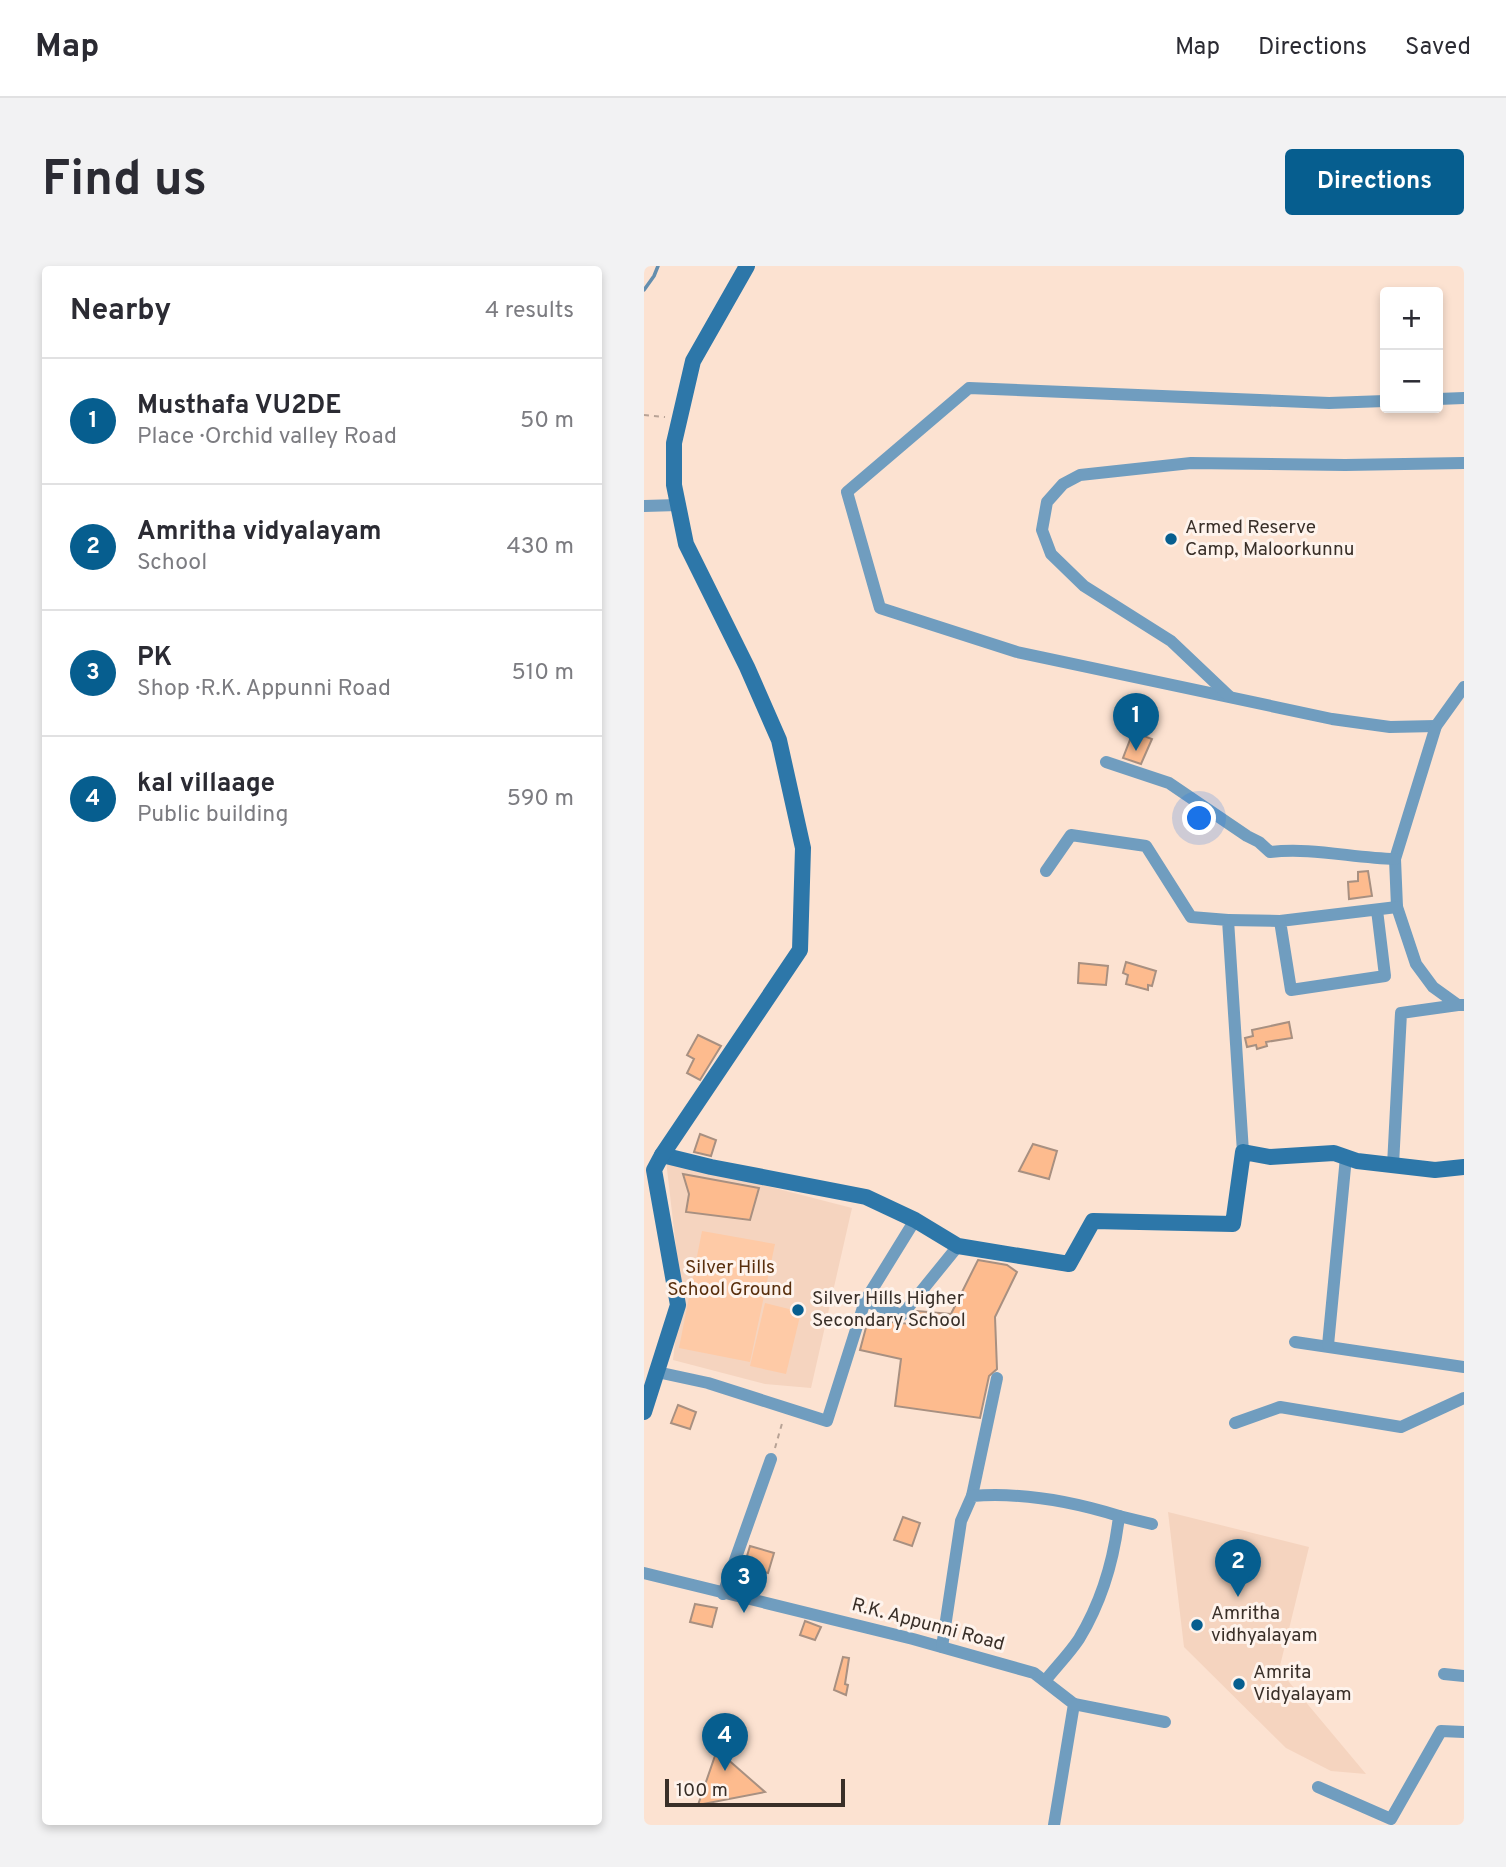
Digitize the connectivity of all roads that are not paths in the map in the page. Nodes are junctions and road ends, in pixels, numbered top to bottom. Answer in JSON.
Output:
{"nodes":[{"id":1,"x":747,"y":266,"type":"edge"},
{"id":2,"x":1464,"y":398,"type":"edge"},
{"id":3,"x":1443,"y":399,"type":"edge"},
{"id":4,"x":1380,"y":401,"type":"edge"},
{"id":5,"x":1464,"y":463,"type":"edge"},
{"id":6,"x":678,"y":505,"type":"junction"},
{"id":7,"x":644,"y":506,"type":"edge"},
{"id":8,"x":1464,"y":687,"type":"edge"},
{"id":9,"x":1230,"y":696,"type":"junction"},
{"id":10,"x":1436,"y":726,"type":"junction"},
{"id":11,"x":1106,"y":762,"type":"dead end"},
{"id":12,"x":1395,"y":859,"type":"junction"},
{"id":13,"x":1046,"y":871,"type":"dead end"},
{"id":14,"x":1397,"y":907,"type":"junction"},
{"id":15,"x":1377,"y":910,"type":"junction"},
{"id":16,"x":1227,"y":920,"type":"junction"},
{"id":17,"x":1280,"y":921,"type":"junction"},
{"id":18,"x":1461,"y":1005,"type":"edge"},
{"id":19,"x":1243,"y":1152,"type":"junction"},
{"id":20,"x":662,"y":1155,"type":"junction"},
{"id":21,"x":1346,"y":1157,"type":"junction"},
{"id":22,"x":1393,"y":1165,"type":"junction"},
{"id":23,"x":1464,"y":1167,"type":"edge"},
{"id":24,"x":915,"y":1220,"type":"junction"},
{"id":25,"x":958,"y":1246,"type":"junction"},
{"id":26,"x":865,"y":1301,"type":"junction"},
{"id":27,"x":1295,"y":1342,"type":"dead end"},
{"id":28,"x":1328,"y":1345,"type":"junction"},
{"id":29,"x":1464,"y":1367,"type":"edge"},
{"id":30,"x":657,"y":1372,"type":"junction"},
{"id":31,"x":997,"y":1378,"type":"dead end"},
{"id":32,"x":1464,"y":1398,"type":"edge"},
{"id":33,"x":644,"y":1412,"type":"edge"},
{"id":34,"x":1235,"y":1423,"type":"dead end"},
{"id":35,"x":771,"y":1459,"type":"road end"},
{"id":36,"x":972,"y":1496,"type":"junction"},
{"id":37,"x":1119,"y":1516,"type":"junction"},
{"id":38,"x":1152,"y":1524,"type":"dead end"},
{"id":39,"x":644,"y":1573,"type":"edge"},
{"id":40,"x":723,"y":1594,"type":"junction"},
{"id":41,"x":942,"y":1647,"type":"junction"},
{"id":42,"x":1444,"y":1674,"type":"dead end"},
{"id":43,"x":1464,"y":1676,"type":"edge"},
{"id":44,"x":1045,"y":1681,"type":"junction"},
{"id":45,"x":1074,"y":1704,"type":"junction"},
{"id":46,"x":1165,"y":1722,"type":"dead end"},
{"id":47,"x":1464,"y":1732,"type":"edge"},
{"id":48,"x":1318,"y":1787,"type":"dead end"},
{"id":49,"x":1397,"y":1822,"type":"edge"},
{"id":50,"x":1054,"y":1825,"type":"edge"}],
"edges":[{"from":1,"to":6,"type":"main road"},
{"from":2,"to":3,"type":"street"},
{"from":4,"to":9,"type":"street"},
{"from":5,"to":9,"type":"street"},
{"from":6,"to":7,"type":"street"},
{"from":6,"to":20,"type":"main road"},
{"from":8,"to":10,"type":"street"},
{"from":9,"to":10,"type":"street"},
{"from":10,"to":12,"type":"street"},
{"from":11,"to":12,"type":"street"},
{"from":12,"to":14,"type":"street"},
{"from":13,"to":16,"type":"street"},
{"from":14,"to":15,"type":"street"},
{"from":14,"to":18,"type":"street"},
{"from":15,"to":17,"type":"street"},
{"from":15,"to":17,"type":"street"},
{"from":16,"to":17,"type":"street"},
{"from":16,"to":19,"type":"street"},
{"from":18,"to":22,"type":"street"},
{"from":19,"to":21,"type":"main road"},
{"from":19,"to":25,"type":"main road"},
{"from":20,"to":24,"type":"main road"},
{"from":20,"to":30,"type":"main road"},
{"from":21,"to":22,"type":"main road"},
{"from":21,"to":28,"type":"street"},
{"from":22,"to":23,"type":"main road"},
{"from":24,"to":25,"type":"main road"},
{"from":24,"to":26,"type":"street"},
{"from":25,"to":26,"type":"street"},
{"from":26,"to":30,"type":"street"},
{"from":27,"to":28,"type":"street"},
{"from":28,"to":29,"type":"street"},
{"from":30,"to":33,"type":"main road"},
{"from":31,"to":36,"type":"street"},
{"from":32,"to":34,"type":"street"},
{"from":35,"to":40,"type":"street"},
{"from":36,"to":37,"type":"street"},
{"from":36,"to":41,"type":"street"},
{"from":37,"to":38,"type":"street"},
{"from":37,"to":44,"type":"street"},
{"from":39,"to":40,"type":"street","name":"R.K. Appunni Road"},
{"from":40,"to":41,"type":"street","name":"R.K. Appunni Road"},
{"from":41,"to":44,"type":"street","name":"R.K. Appunni Road"},
{"from":42,"to":43,"type":"street"},
{"from":44,"to":45,"type":"street","name":"R.K. Appunni Road"},
{"from":45,"to":46,"type":"street"},
{"from":45,"to":50,"type":"street"},
{"from":47,"to":49,"type":"street"},
{"from":48,"to":49,"type":"street"}]}
